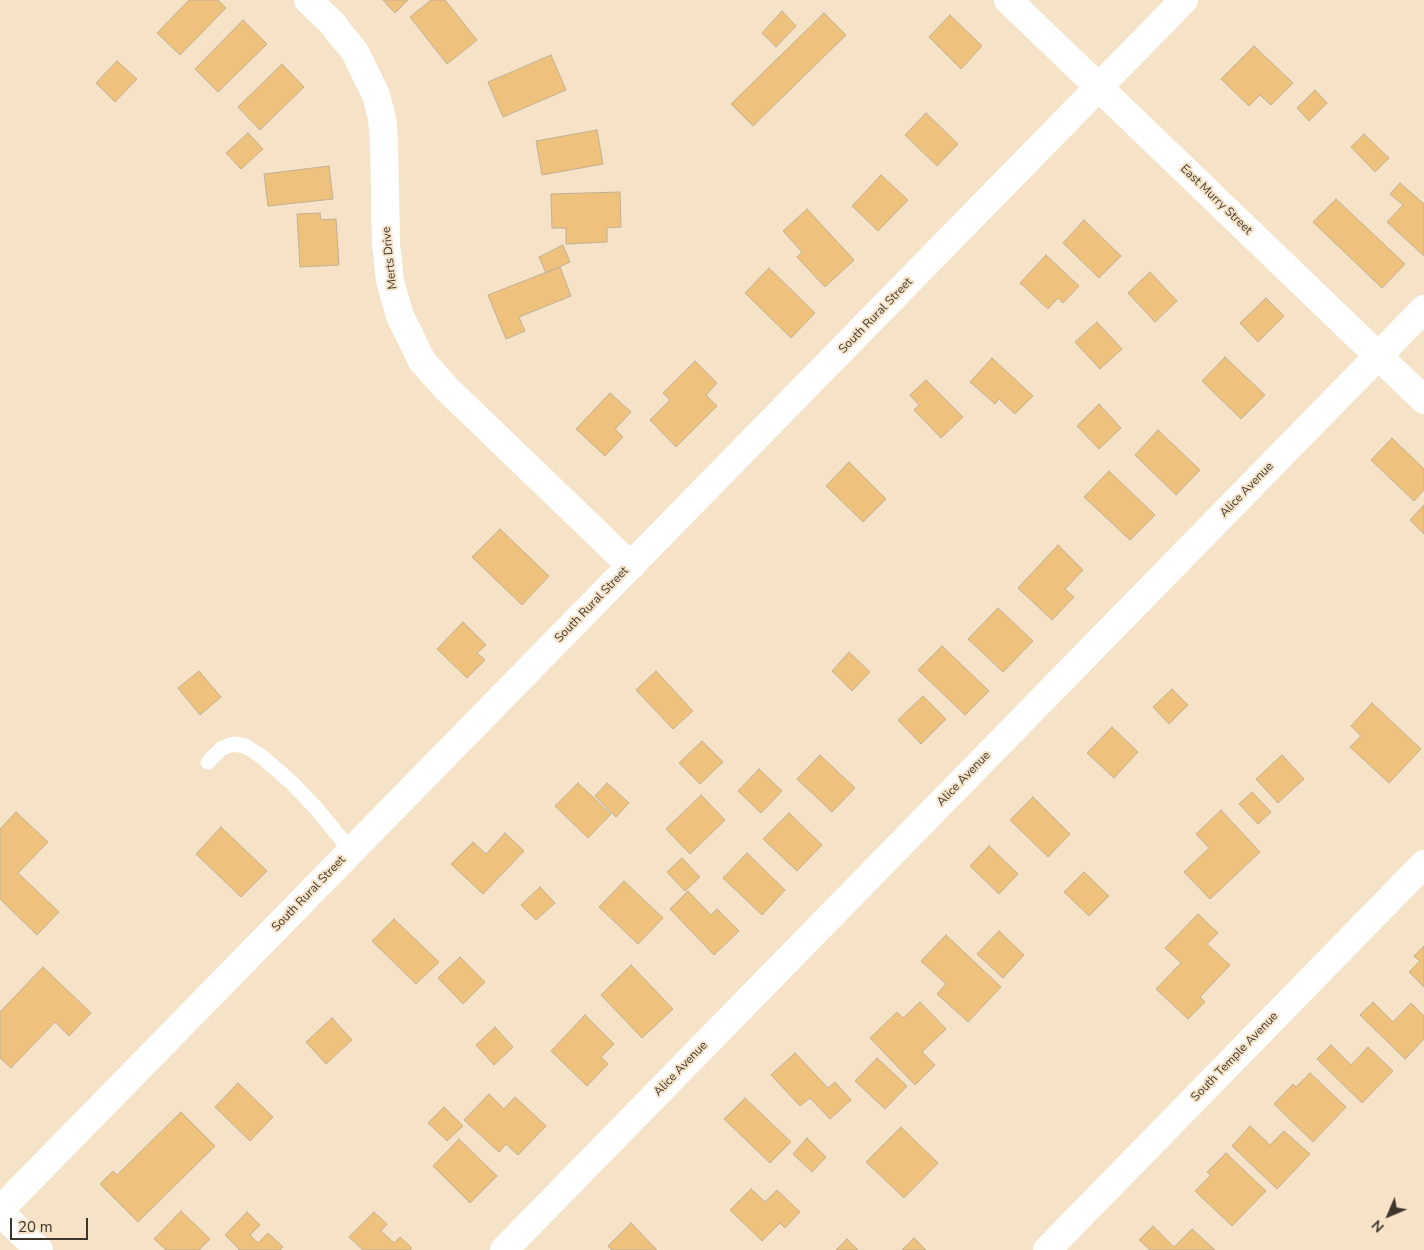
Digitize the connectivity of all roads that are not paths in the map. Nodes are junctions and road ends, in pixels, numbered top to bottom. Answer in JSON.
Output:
{"nodes":[{"id":1,"x":308,"y":0,"type":"edge"},
{"id":2,"x":1008,"y":0,"type":"edge"},
{"id":3,"x":1184,"y":0,"type":"edge"},
{"id":4,"x":1099,"y":87,"type":"junction"},
{"id":5,"x":1424,"y":309,"type":"edge"},
{"id":6,"x":1378,"y":355,"type":"junction"},
{"id":7,"x":1424,"y":400,"type":"edge"},
{"id":8,"x":631,"y":566,"type":"junction"},
{"id":9,"x":208,"y":762,"type":"dead end"},
{"id":10,"x":352,"y":851,"type":"junction"},
{"id":11,"x":1424,"y":864,"type":"edge"},
{"id":12,"x":0,"y":1211,"type":"edge"},
{"id":13,"x":39,"y":1250,"type":"edge"},
{"id":14,"x":504,"y":1250,"type":"edge"},
{"id":15,"x":1047,"y":1250,"type":"edge"}],
"edges":[{"from":1,"to":8,"type":"street","name":"Merts Drive"},
{"from":2,"to":4,"type":"street","name":"East Murry Street"},
{"from":3,"to":4,"type":"street","name":"South Rural Street"},
{"from":4,"to":6,"type":"street","name":"East Murry Street"},
{"from":4,"to":8,"type":"street","name":"South Rural Street"},
{"from":5,"to":6,"type":"street","name":"Alice Avenue"},
{"from":6,"to":7,"type":"street","name":"East Murry Street"},
{"from":6,"to":14,"type":"street","name":"Alice Avenue"},
{"from":8,"to":10,"type":"street","name":"South Rural Street"},
{"from":9,"to":10,"type":"lane"},
{"from":10,"to":12,"type":"street","name":"South Rural Street"},
{"from":11,"to":15,"type":"street","name":"South Temple Avenue"},
{"from":12,"to":13,"type":"street"}]}
